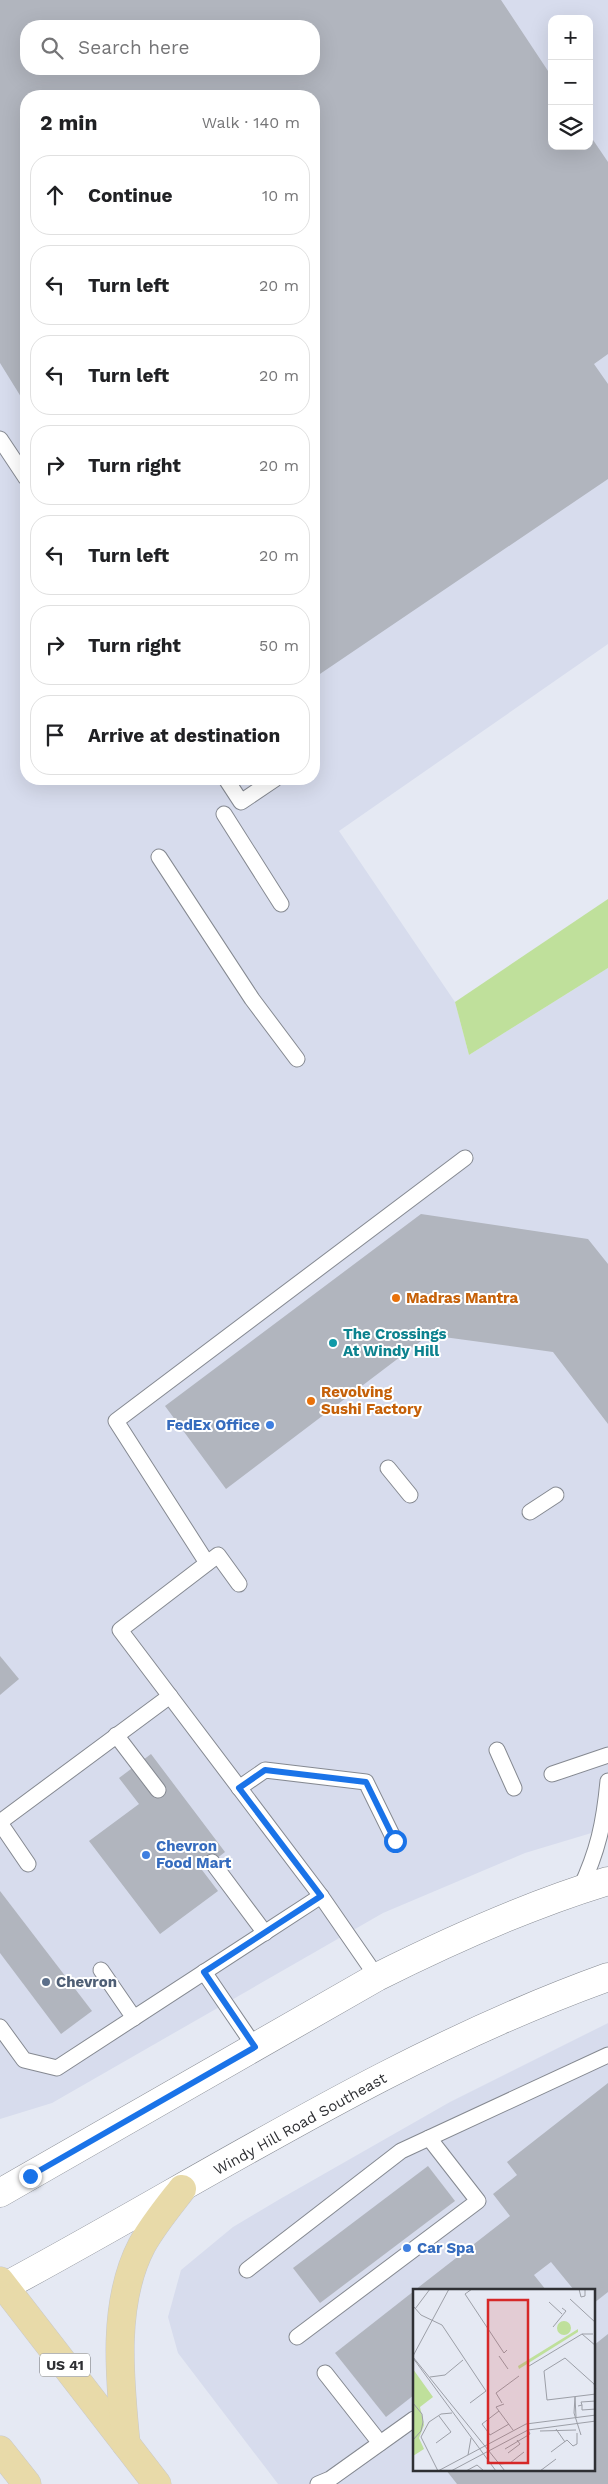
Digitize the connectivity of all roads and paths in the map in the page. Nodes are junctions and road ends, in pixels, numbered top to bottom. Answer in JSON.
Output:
{"nodes":[{"id":1,"x":0,"y":439,"type":"edge"},
{"id":2,"x":20,"y":469,"type":"edge"},
{"id":3,"x":230,"y":785,"type":"edge"},
{"id":4,"x":266,"y":785,"type":"edge"},
{"id":5,"x":224,"y":814,"type":"dead end"},
{"id":6,"x":159,"y":857,"type":"dead end"},
{"id":7,"x":282,"y":904,"type":"dead end"},
{"id":8,"x":297,"y":1059,"type":"dead end"},
{"id":9,"x":465,"y":1158,"type":"dead end"},
{"id":10,"x":388,"y":1468,"type":"dead end"},
{"id":11,"x":410,"y":1495,"type":"dead end"},
{"id":12,"x":556,"y":1495,"type":"dead end"},
{"id":13,"x":530,"y":1512,"type":"dead end"},
{"id":14,"x":207,"y":1563,"type":"junction"},
{"id":15,"x":239,"y":1584,"type":"dead end"},
{"id":16,"x":170,"y":1696,"type":"junction"},
{"id":17,"x":116,"y":1735,"type":"junction"},
{"id":18,"x":497,"y":1750,"type":"dead end"},
{"id":19,"x":608,"y":1755,"type":"edge"},
{"id":20,"x":552,"y":1774,"type":"dead end"},
{"id":21,"x":608,"y":1781,"type":"edge"},
{"id":22,"x":239,"y":1788,"type":"junction"},
{"id":23,"x":514,"y":1788,"type":"dead end"},
{"id":24,"x":158,"y":1790,"type":"dead end"},
{"id":25,"x":0,"y":1822,"type":"edge"},
{"id":26,"x":395,"y":1841,"type":"dead end"},
{"id":27,"x":212,"y":1862,"type":"dead end"},
{"id":28,"x":28,"y":1864,"type":"dead end"},
{"id":29,"x":608,"y":1881,"type":"edge"},
{"id":30,"x":580,"y":1890,"type":"junction"},
{"id":31,"x":321,"y":1896,"type":"junction"},
{"id":32,"x":265,"y":1933,"type":"junction"},
{"id":33,"x":101,"y":1970,"type":"dead end"},
{"id":34,"x":204,"y":1972,"type":"junction"},
{"id":35,"x":377,"y":1977,"type":"junction"},
{"id":36,"x":608,"y":1978,"type":"edge"},
{"id":37,"x":134,"y":2018,"type":"junction"},
{"id":38,"x":0,"y":2027,"type":"edge"},
{"id":39,"x":255,"y":2047,"type":"junction"},
{"id":40,"x":608,"y":2055,"type":"edge"},
{"id":41,"x":429,"y":2138,"type":"junction"},
{"id":42,"x":182,"y":2189,"type":"junction"},
{"id":43,"x":0,"y":2193,"type":"edge"},
{"id":44,"x":246,"y":2270,"type":"dead end"},
{"id":45,"x":1,"y":2285,"type":"edge"},
{"id":46,"x":297,"y":2337,"type":"dead end"},
{"id":47,"x":325,"y":2373,"type":"dead end"},
{"id":48,"x":413,"y":2420,"type":"edge"},
{"id":49,"x":380,"y":2443,"type":"junction"},
{"id":50,"x":126,"y":2444,"type":"junction"},
{"id":51,"x":0,"y":2450,"type":"edge"},
{"id":52,"x":325,"y":2482,"type":"edge"},
{"id":53,"x":26,"y":2484,"type":"edge"},
{"id":54,"x":157,"y":2484,"type":"edge"}],
"edges":[{"from":1,"to":2,"type":"lane"},
{"from":3,"to":4,"type":"lane"},
{"from":5,"to":7,"type":"lane"},
{"from":6,"to":8,"type":"lane"},
{"from":9,"to":14,"type":"lane"},
{"from":10,"to":11,"type":"lane"},
{"from":12,"to":13,"type":"lane"},
{"from":14,"to":15,"type":"lane"},
{"from":14,"to":16,"type":"lane"},
{"from":16,"to":17,"type":"lane"},
{"from":16,"to":22,"type":"lane"},
{"from":17,"to":24,"type":"lane"},
{"from":17,"to":25,"type":"lane"},
{"from":18,"to":23,"type":"lane"},
{"from":19,"to":20,"type":"lane"},
{"from":21,"to":30,"type":"lane"},
{"from":22,"to":26,"type":"lane"},
{"from":22,"to":31,"type":"lane"},
{"from":25,"to":28,"type":"lane"},
{"from":27,"to":32,"type":"lane"},
{"from":29,"to":30,"type":"main road"},
{"from":30,"to":35,"type":"main road"},
{"from":31,"to":32,"type":"lane"},
{"from":31,"to":35,"type":"lane"},
{"from":32,"to":34,"type":"lane"},
{"from":33,"to":37,"type":"lane"},
{"from":34,"to":37,"type":"lane"},
{"from":34,"to":39,"type":"lane"},
{"from":35,"to":39,"type":"main road"},
{"from":36,"to":42,"type":"main road","name":"Windy Hill Road Southeast"},
{"from":37,"to":38,"type":"lane"},
{"from":39,"to":43,"type":"main road"},
{"from":40,"to":41,"type":"lane"},
{"from":41,"to":44,"type":"lane"},
{"from":41,"to":46,"type":"lane"},
{"from":42,"to":45,"type":"main road","name":"Windy Hill Road Southeast"},
{"from":42,"to":50,"type":"main road"},
{"from":45,"to":50,"type":"main road","number":"US 41"},
{"from":47,"to":49,"type":"lane"},
{"from":48,"to":49,"type":"lane"},
{"from":49,"to":52,"type":"lane"},
{"from":50,"to":54,"type":"main road","number":"US 41"},
{"from":51,"to":53,"type":"main road"}]}
